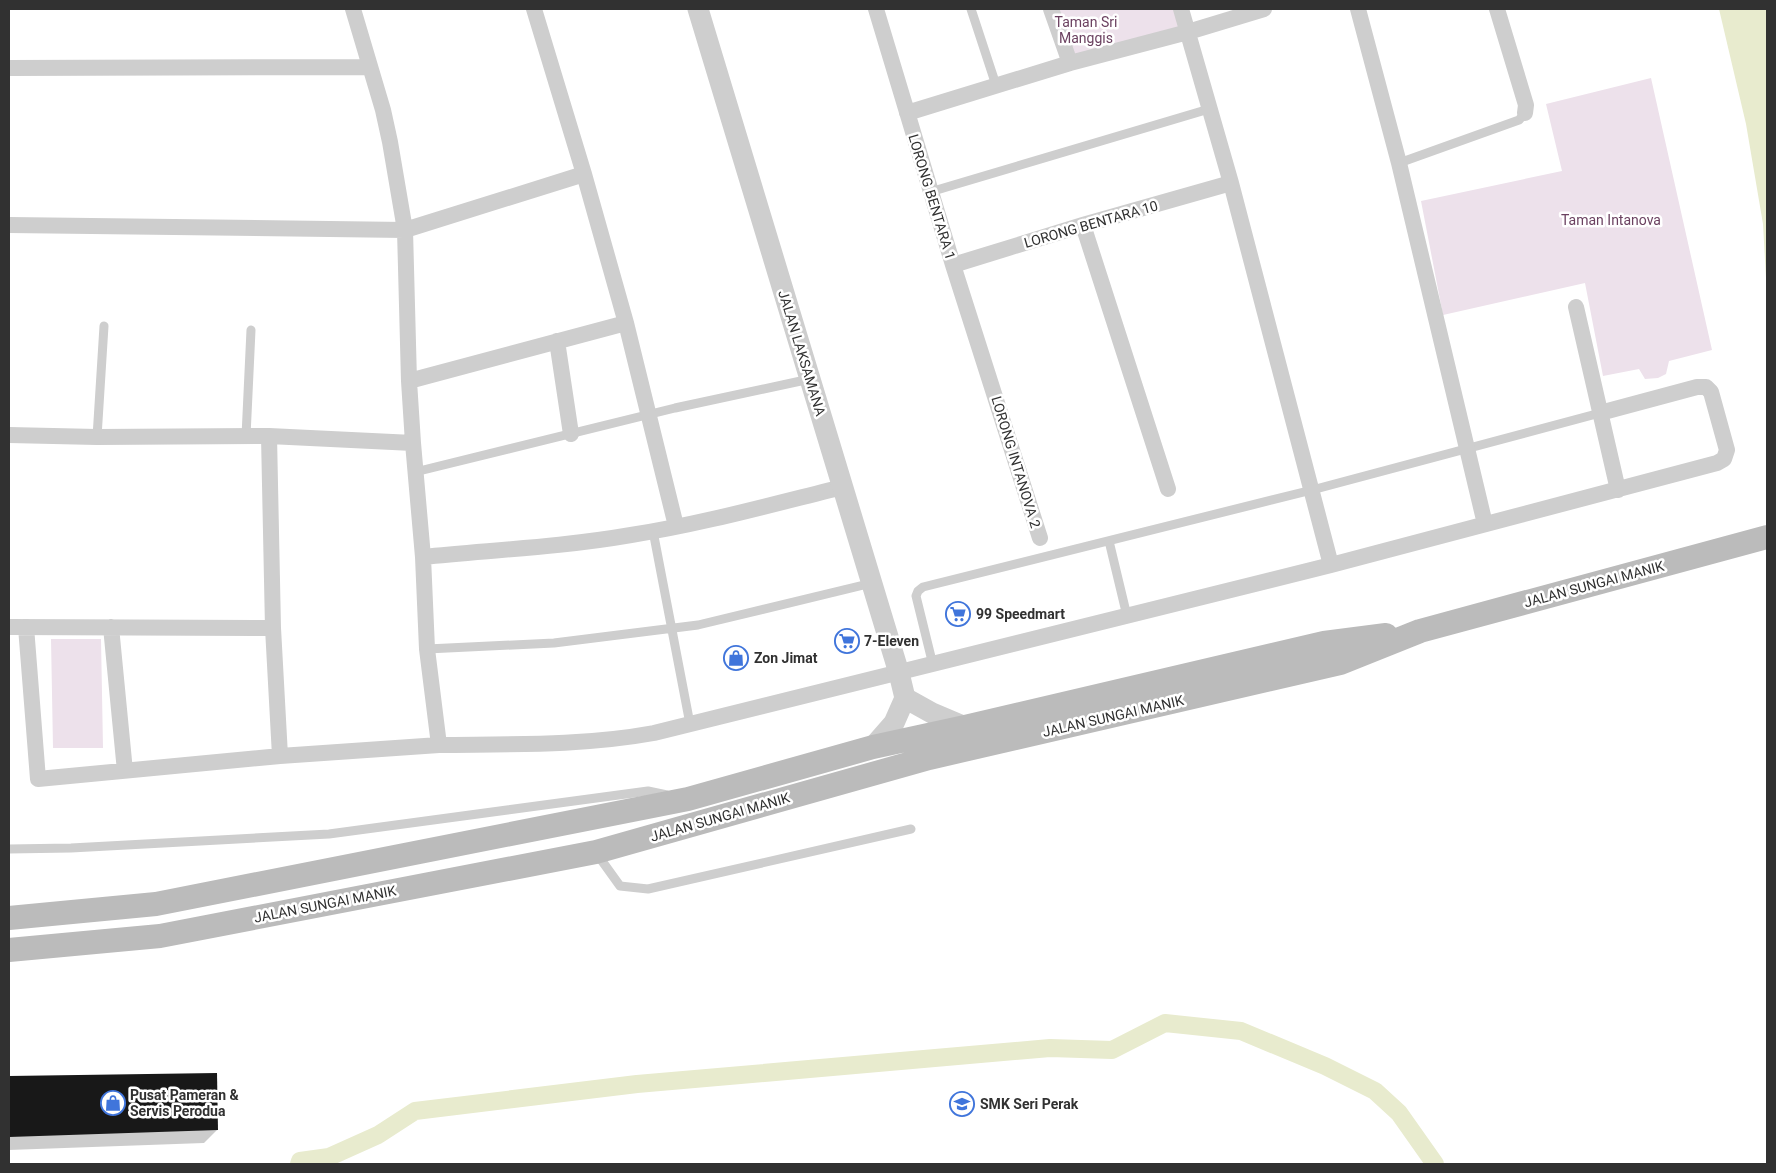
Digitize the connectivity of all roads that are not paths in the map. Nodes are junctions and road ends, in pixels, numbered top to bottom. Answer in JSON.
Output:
{"nodes":[{"id":1,"x":353,"y":9,"type":"edge"},
{"id":2,"x":534,"y":9,"type":"edge"},
{"id":3,"x":698,"y":9,"type":"edge"},
{"id":4,"x":876,"y":9,"type":"edge"},
{"id":5,"x":971,"y":9,"type":"edge"},
{"id":6,"x":1051,"y":9,"type":"edge"},
{"id":7,"x":1181,"y":9,"type":"edge"},
{"id":8,"x":1264,"y":9,"type":"edge"},
{"id":9,"x":1358,"y":9,"type":"edge"},
{"id":10,"x":1497,"y":9,"type":"edge"},
{"id":11,"x":1188,"y":32,"type":"junction"},
{"id":12,"x":1070,"y":63,"type":"junction"},
{"id":13,"x":369,"y":67,"type":"junction"},
{"id":14,"x":9,"y":68,"type":"edge"},
{"id":15,"x":996,"y":85,"type":"junction"},
{"id":16,"x":1209,"y":108,"type":"junction"},
{"id":17,"x":907,"y":113,"type":"junction"},
{"id":18,"x":1525,"y":113,"type":"joint"},
{"id":19,"x":1399,"y":163,"type":"junction"},
{"id":20,"x":584,"y":174,"type":"junction"},
{"id":21,"x":1231,"y":184,"type":"junction"},
{"id":22,"x":930,"y":192,"type":"junction"},
{"id":23,"x":9,"y":225,"type":"edge"},
{"id":24,"x":1083,"y":225,"type":"junction"},
{"id":25,"x":405,"y":230,"type":"junction"},
{"id":26,"x":952,"y":265,"type":"junction"},
{"id":27,"x":1576,"y":307,"type":"dead end"},
{"id":28,"x":626,"y":323,"type":"junction"},
{"id":29,"x":104,"y":326,"type":"dead end"},
{"id":30,"x":251,"y":330,"type":"dead end"},
{"id":31,"x":557,"y":341,"type":"junction"},
{"id":32,"x":810,"y":379,"type":"junction"},
{"id":33,"x":409,"y":381,"type":"junction"},
{"id":34,"x":992,"y":385,"type":"joint"},
{"id":35,"x":1600,"y":413,"type":"junction"},
{"id":36,"x":649,"y":415,"type":"junction"},
{"id":37,"x":571,"y":434,"type":"junction"},
{"id":38,"x":9,"y":435,"type":"edge"},
{"id":39,"x":246,"y":436,"type":"junction"},
{"id":40,"x":269,"y":436,"type":"junction"},
{"id":41,"x":97,"y":437,"type":"junction"},
{"id":42,"x":412,"y":443,"type":"junction"},
{"id":43,"x":1467,"y":449,"type":"junction"},
{"id":44,"x":415,"y":472,"type":"junction"},
{"id":45,"x":843,"y":487,"type":"junction"},
{"id":46,"x":1168,"y":489,"type":"dead end"},
{"id":47,"x":1312,"y":490,"type":"junction"},
{"id":48,"x":1618,"y":490,"type":"junction"},
{"id":49,"x":1485,"y":524,"type":"junction"},
{"id":50,"x":676,"y":526,"type":"junction"},
{"id":51,"x":653,"y":531,"type":"junction"},
{"id":52,"x":1767,"y":537,"type":"edge"},
{"id":53,"x":1040,"y":538,"type":"dead end"},
{"id":54,"x":1109,"y":541,"type":"junction"},
{"id":55,"x":423,"y":557,"type":"junction"},
{"id":56,"x":1332,"y":564,"type":"junction"},
{"id":57,"x":872,"y":583,"type":"junction"},
{"id":58,"x":1128,"y":616,"type":"junction"},
{"id":59,"x":9,"y":626,"type":"edge"},
{"id":60,"x":26,"y":627,"type":"junction"},
{"id":61,"x":111,"y":627,"type":"junction"},
{"id":62,"x":273,"y":628,"type":"junction"},
{"id":63,"x":672,"y":629,"type":"junction"},
{"id":64,"x":1420,"y":631,"type":"junction"},
{"id":65,"x":427,"y":650,"type":"junction"},
{"id":66,"x":933,"y":664,"type":"junction"},
{"id":67,"x":899,"y":673,"type":"junction"},
{"id":68,"x":905,"y":698,"type":"junction"},
{"id":69,"x":690,"y":724,"type":"junction"},
{"id":70,"x":965,"y":727,"type":"junction"},
{"id":71,"x":439,"y":745,"type":"junction"},
{"id":72,"x":873,"y":747,"type":"junction"},
{"id":73,"x":280,"y":756,"type":"junction"},
{"id":74,"x":125,"y":771,"type":"junction"},
{"id":75,"x":688,"y":800,"type":"junction"},
{"id":76,"x":911,"y":829,"type":"dead end"},
{"id":77,"x":9,"y":849,"type":"edge"},
{"id":78,"x":596,"y":852,"type":"junction"},
{"id":79,"x":9,"y":918,"type":"edge"},
{"id":80,"x":9,"y":950,"type":"edge"}],
"edges":[{"from":1,"to":13,"type":"street"},
{"from":2,"to":20,"type":"street"},
{"from":3,"to":32,"type":"street","name":"JALAN LAKSAMANA"},
{"from":4,"to":17,"type":"street","name":"LORONG BENTARA 1"},
{"from":5,"to":15,"type":"lane"},
{"from":6,"to":12,"type":"street"},
{"from":7,"to":11,"type":"street"},
{"from":8,"to":11,"type":"street"},
{"from":9,"to":19,"type":"street"},
{"from":10,"to":18,"type":"street"},
{"from":11,"to":12,"type":"street"},
{"from":11,"to":16,"type":"street"},
{"from":12,"to":15,"type":"street"},
{"from":13,"to":14,"type":"street"},
{"from":13,"to":25,"type":"street"},
{"from":15,"to":17,"type":"street"},
{"from":16,"to":21,"type":"street"},
{"from":16,"to":22,"type":"lane"},
{"from":17,"to":22,"type":"street","name":"LORONG BENTARA 1"},
{"from":18,"to":19,"type":"lane"},
{"from":19,"to":43,"type":"street"},
{"from":20,"to":25,"type":"street"},
{"from":20,"to":28,"type":"street"},
{"from":21,"to":24,"type":"street","name":"LORONG BENTARA 10"},
{"from":21,"to":47,"type":"street"},
{"from":22,"to":26,"type":"street","name":"LORONG BENTARA 1"},
{"from":23,"to":25,"type":"street"},
{"from":24,"to":26,"type":"street","name":"LORONG BENTARA 10"},
{"from":24,"to":46,"type":"street"},
{"from":25,"to":33,"type":"street"},
{"from":26,"to":34,"type":"street","name":"LORONG BENTARA 1"},
{"from":27,"to":35,"type":"street"},
{"from":28,"to":31,"type":"street"},
{"from":28,"to":36,"type":"street"},
{"from":29,"to":41,"type":"lane"},
{"from":30,"to":39,"type":"lane"},
{"from":31,"to":33,"type":"street"},
{"from":31,"to":37,"type":"street"},
{"from":32,"to":36,"type":"lane"},
{"from":32,"to":45,"type":"street","name":"JALAN LAKSAMANA"},
{"from":33,"to":42,"type":"street"},
{"from":34,"to":53,"type":"street","name":"LORONG INTANOVA 2"},
{"from":35,"to":43,"type":"lane"},
{"from":35,"to":48,"type":"street"},
{"from":35,"to":48,"type":"street"},
{"from":36,"to":37,"type":"lane"},
{"from":36,"to":50,"type":"street"},
{"from":37,"to":44,"type":"lane"},
{"from":38,"to":41,"type":"street"},
{"from":39,"to":40,"type":"street"},
{"from":39,"to":41,"type":"street"},
{"from":40,"to":42,"type":"street"},
{"from":40,"to":62,"type":"street"},
{"from":42,"to":44,"type":"street"},
{"from":43,"to":47,"type":"lane"},
{"from":43,"to":49,"type":"street"},
{"from":44,"to":55,"type":"street"},
{"from":45,"to":50,"type":"street"},
{"from":45,"to":57,"type":"street","name":"JALAN LAKSAMANA"},
{"from":47,"to":54,"type":"lane"},
{"from":47,"to":56,"type":"street"},
{"from":48,"to":49,"type":"street"},
{"from":49,"to":56,"type":"street"},
{"from":50,"to":51,"type":"street"},
{"from":51,"to":55,"type":"street"},
{"from":51,"to":63,"type":"lane"},
{"from":52,"to":64,"type":"main road","name":"JALAN SUNGAI MANIK"},
{"from":54,"to":58,"type":"lane"},
{"from":54,"to":66,"type":"lane"},
{"from":55,"to":65,"type":"street"},
{"from":56,"to":58,"type":"street"},
{"from":57,"to":63,"type":"lane"},
{"from":57,"to":67,"type":"street","name":"JALAN LAKSAMANA"},
{"from":58,"to":66,"type":"street"},
{"from":59,"to":60,"type":"street"},
{"from":60,"to":61,"type":"street"},
{"from":60,"to":74,"type":"street"},
{"from":61,"to":62,"type":"street"},
{"from":61,"to":74,"type":"street"},
{"from":62,"to":73,"type":"street"},
{"from":63,"to":65,"type":"lane"},
{"from":63,"to":69,"type":"lane"},
{"from":64,"to":70,"type":"main road","name":"JALAN SUNGAI MANIK"},
{"from":64,"to":78,"type":"main road","name":"JALAN SUNGAI MANIK"},
{"from":65,"to":71,"type":"street"},
{"from":66,"to":67,"type":"street"},
{"from":67,"to":68,"type":"street","name":"JALAN LAKSAMANA"},
{"from":67,"to":69,"type":"street"},
{"from":68,"to":70,"type":"street"},
{"from":68,"to":72,"type":"street"},
{"from":69,"to":71,"type":"street"},
{"from":70,"to":72,"type":"main road","name":"JALAN SUNGAI MANIK"},
{"from":71,"to":73,"type":"street"},
{"from":72,"to":75,"type":"main road","name":"JALAN SUNGAI MANIK"},
{"from":73,"to":74,"type":"street"},
{"from":75,"to":77,"type":"lane"},
{"from":75,"to":79,"type":"main road","name":"JALAN SUNGAI MANIK"},
{"from":76,"to":78,"type":"lane"},
{"from":78,"to":80,"type":"main road","name":"JALAN SUNGAI MANIK"}]}
